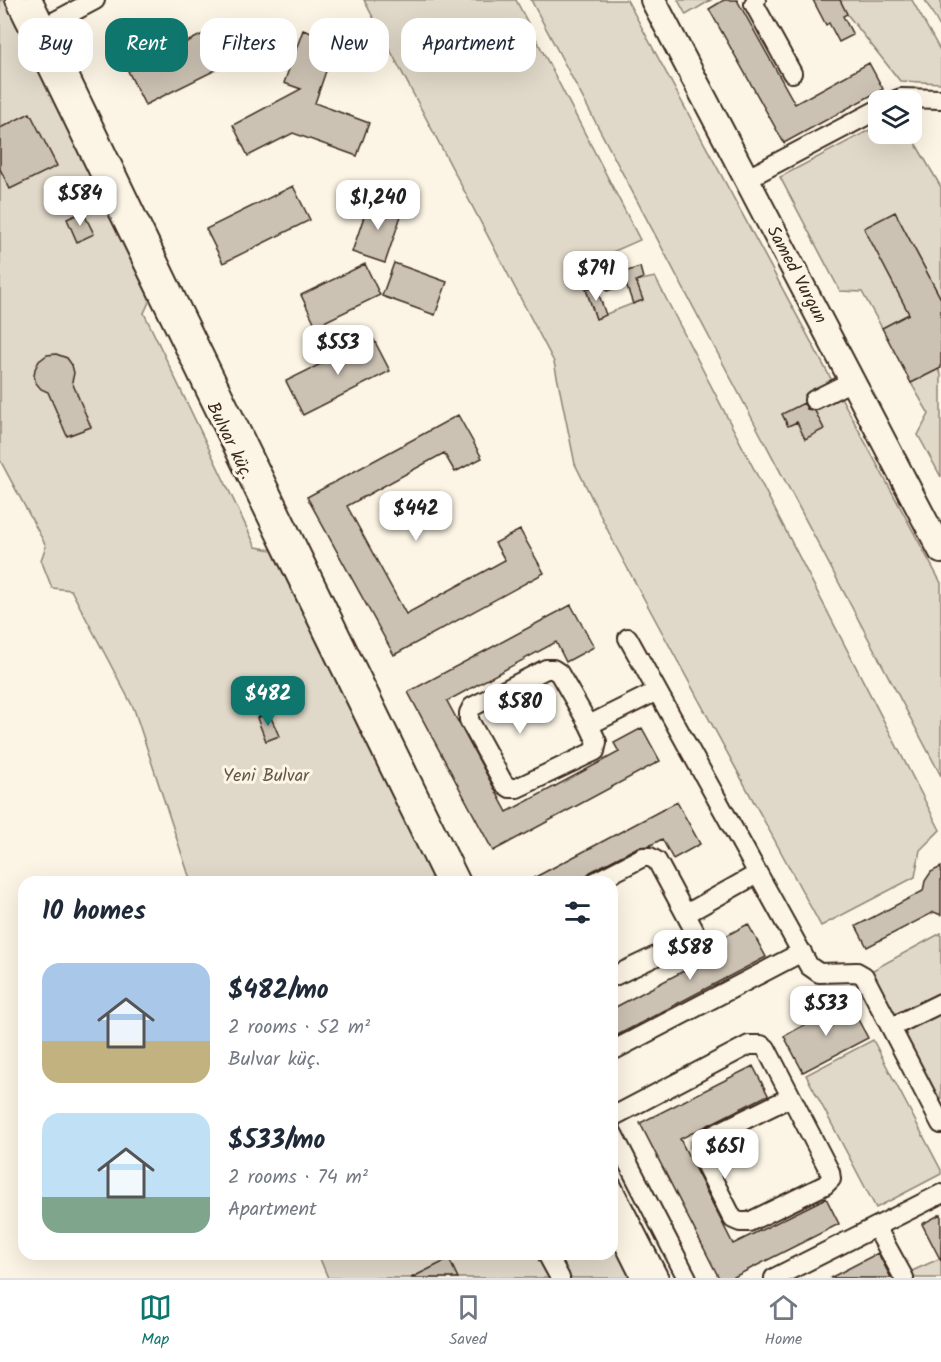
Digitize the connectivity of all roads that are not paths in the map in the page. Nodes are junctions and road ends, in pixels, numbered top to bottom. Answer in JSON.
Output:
{"nodes":[{"id":1,"x":15,"y":0,"type":"edge"},
{"id":2,"x":33,"y":0,"type":"edge"},
{"id":3,"x":652,"y":0,"type":"edge"},
{"id":4,"x":756,"y":0,"type":"edge"},
{"id":5,"x":84,"y":2,"type":"edge"},
{"id":6,"x":42,"y":18,"type":"edge"},
{"id":7,"x":59,"y":18,"type":"edge"},
{"id":8,"x":67,"y":72,"type":"edge"},
{"id":9,"x":792,"y":73,"type":"dead end"},
{"id":10,"x":922,"y":99,"type":"edge"},
{"id":11,"x":941,"y":99,"type":"edge"},
{"id":12,"x":868,"y":115,"type":"edge"},
{"id":13,"x":746,"y":179,"type":"junction"},
{"id":14,"x":173,"y":310,"type":"junction"},
{"id":15,"x":852,"y":381,"type":"junction"},
{"id":16,"x":814,"y":399,"type":"dead end"},
{"id":17,"x":941,"y":550,"type":"edge"},
{"id":18,"x":295,"y":557,"type":"junction"},
{"id":19,"x":628,"y":638,"type":"dead end"},
{"id":20,"x":657,"y":691,"type":"junction"},
{"id":21,"x":589,"y":725,"type":"junction"},
{"id":22,"x":757,"y":874,"type":"junction"},
{"id":23,"x":442,"y":876,"type":"edge"},
{"id":24,"x":458,"y":876,"type":"edge"},
{"id":25,"x":607,"y":876,"type":"edge"},
{"id":26,"x":686,"y":914,"type":"junction"},
{"id":27,"x":802,"y":952,"type":"junction"},
{"id":28,"x":618,"y":973,"type":"edge"},
{"id":29,"x":941,"y":1003,"type":"edge"},
{"id":30,"x":892,"y":1027,"type":"junction"},
{"id":31,"x":618,"y":1048,"type":"edge"},
{"id":32,"x":791,"y":1097,"type":"junction"},
{"id":33,"x":618,"y":1114,"type":"edge"},
{"id":34,"x":940,"y":1120,"type":"edge"},
{"id":35,"x":618,"y":1144,"type":"edge"},
{"id":36,"x":941,"y":1194,"type":"edge"},
{"id":37,"x":618,"y":1198,"type":"edge"},
{"id":38,"x":876,"y":1227,"type":"junction"},
{"id":39,"x":618,"y":1232,"type":"edge"},
{"id":40,"x":550,"y":1260,"type":"edge"},
{"id":41,"x":560,"y":1278,"type":"edge"},
{"id":42,"x":641,"y":1278,"type":"edge"},
{"id":43,"x":659,"y":1278,"type":"edge"},
{"id":44,"x":687,"y":1278,"type":"edge"},
{"id":45,"x":774,"y":1278,"type":"edge"},
{"id":46,"x":904,"y":1278,"type":"edge"}],
"edges":[{"from":1,"to":14,"type":"street","name":"Bulvar küç."},
{"from":2,"to":6,"type":"street","name":"Bulvar küç."},
{"from":3,"to":13,"type":"main road","name":"Samed Vurgun"},
{"from":4,"to":9,"type":"street"},
{"from":5,"to":7,"type":"street"},
{"from":8,"to":14,"type":"street","name":"Bulvar küç."},
{"from":10,"to":11,"type":"street"},
{"from":12,"to":13,"type":"street"},
{"from":13,"to":15,"type":"main road","name":"Samed Vurgun"},
{"from":14,"to":18,"type":"street","name":"Bulvar küç."},
{"from":15,"to":16,"type":"street"},
{"from":15,"to":17,"type":"main road","name":"Samed Vurgun"},
{"from":18,"to":23,"type":"street","name":"Bulvar küç."},
{"from":18,"to":24,"type":"street","name":"Bulvar küç."},
{"from":19,"to":20,"type":"street"},
{"from":20,"to":21,"type":"street"},
{"from":20,"to":22,"type":"street"},
{"from":21,"to":21,"type":"street"},
{"from":22,"to":26,"type":"street"},
{"from":22,"to":27,"type":"street"},
{"from":25,"to":26,"type":"street"},
{"from":26,"to":28,"type":"street"},
{"from":27,"to":30,"type":"street"},
{"from":27,"to":31,"type":"street"},
{"from":29,"to":30,"type":"street"},
{"from":30,"to":34,"type":"street"},
{"from":32,"to":32,"type":"street"},
{"from":32,"to":33,"type":"street"},
{"from":35,"to":44,"type":"street"},
{"from":36,"to":38,"type":"street"},
{"from":37,"to":43,"type":"street"},
{"from":38,"to":45,"type":"street"},
{"from":38,"to":46,"type":"street"},
{"from":39,"to":42,"type":"street"},
{"from":40,"to":41,"type":"street"}]}
